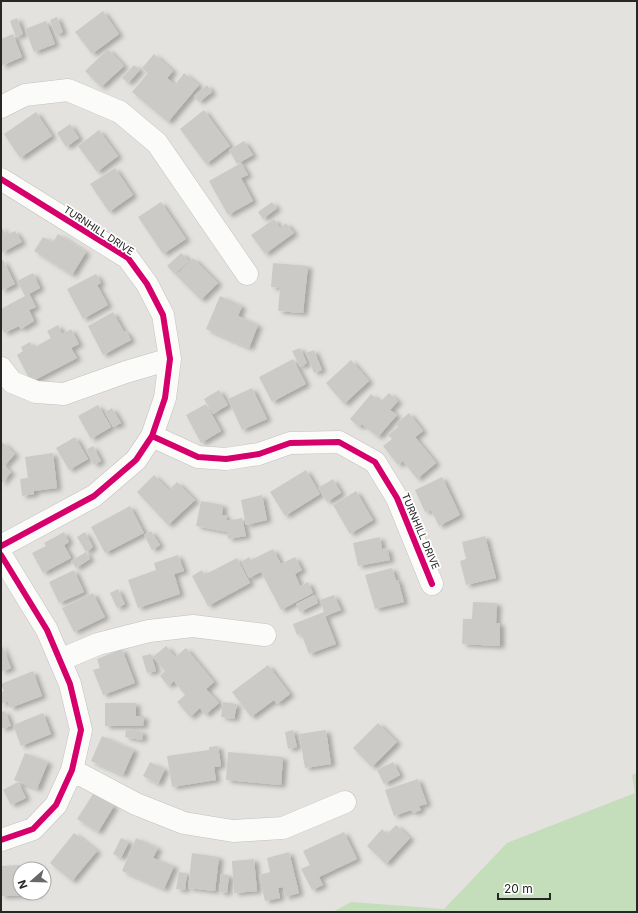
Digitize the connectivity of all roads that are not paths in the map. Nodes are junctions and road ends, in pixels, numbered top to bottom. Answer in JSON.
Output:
{"nodes":[{"id":1,"x":1,"y":107,"type":"edge"},
{"id":2,"x":1,"y":179,"type":"edge"},
{"id":3,"x":247,"y":274,"type":"dead end"},
{"id":4,"x":170,"y":359,"type":"junction"},
{"id":5,"x":1,"y":368,"type":"edge"},
{"id":6,"x":152,"y":436,"type":"junction"},
{"id":7,"x":1,"y":546,"type":"edge"},
{"id":8,"x":1,"y":555,"type":"edge"},
{"id":9,"x":432,"y":584,"type":"dead end"},
{"id":10,"x":265,"y":635,"type":"dead end"},
{"id":11,"x":60,"y":660,"type":"junction"},
{"id":12,"x":72,"y":770,"type":"junction"},
{"id":13,"x":345,"y":802,"type":"dead end"},
{"id":14,"x":1,"y":840,"type":"edge"}],
"edges":[{"from":1,"to":3,"type":"street"},
{"from":2,"to":4,"type":"street","name":"TURNHILL DRIVE"},
{"from":4,"to":5,"type":"street"},
{"from":4,"to":6,"type":"street","name":"TURNHILL DRIVE"},
{"from":6,"to":7,"type":"street","name":"TURNHILL DRIVE"},
{"from":6,"to":9,"type":"street","name":"TURNHILL DRIVE"},
{"from":8,"to":11,"type":"street"},
{"from":10,"to":11,"type":"street"},
{"from":11,"to":12,"type":"street"},
{"from":12,"to":13,"type":"street"},
{"from":12,"to":14,"type":"street"}]}
